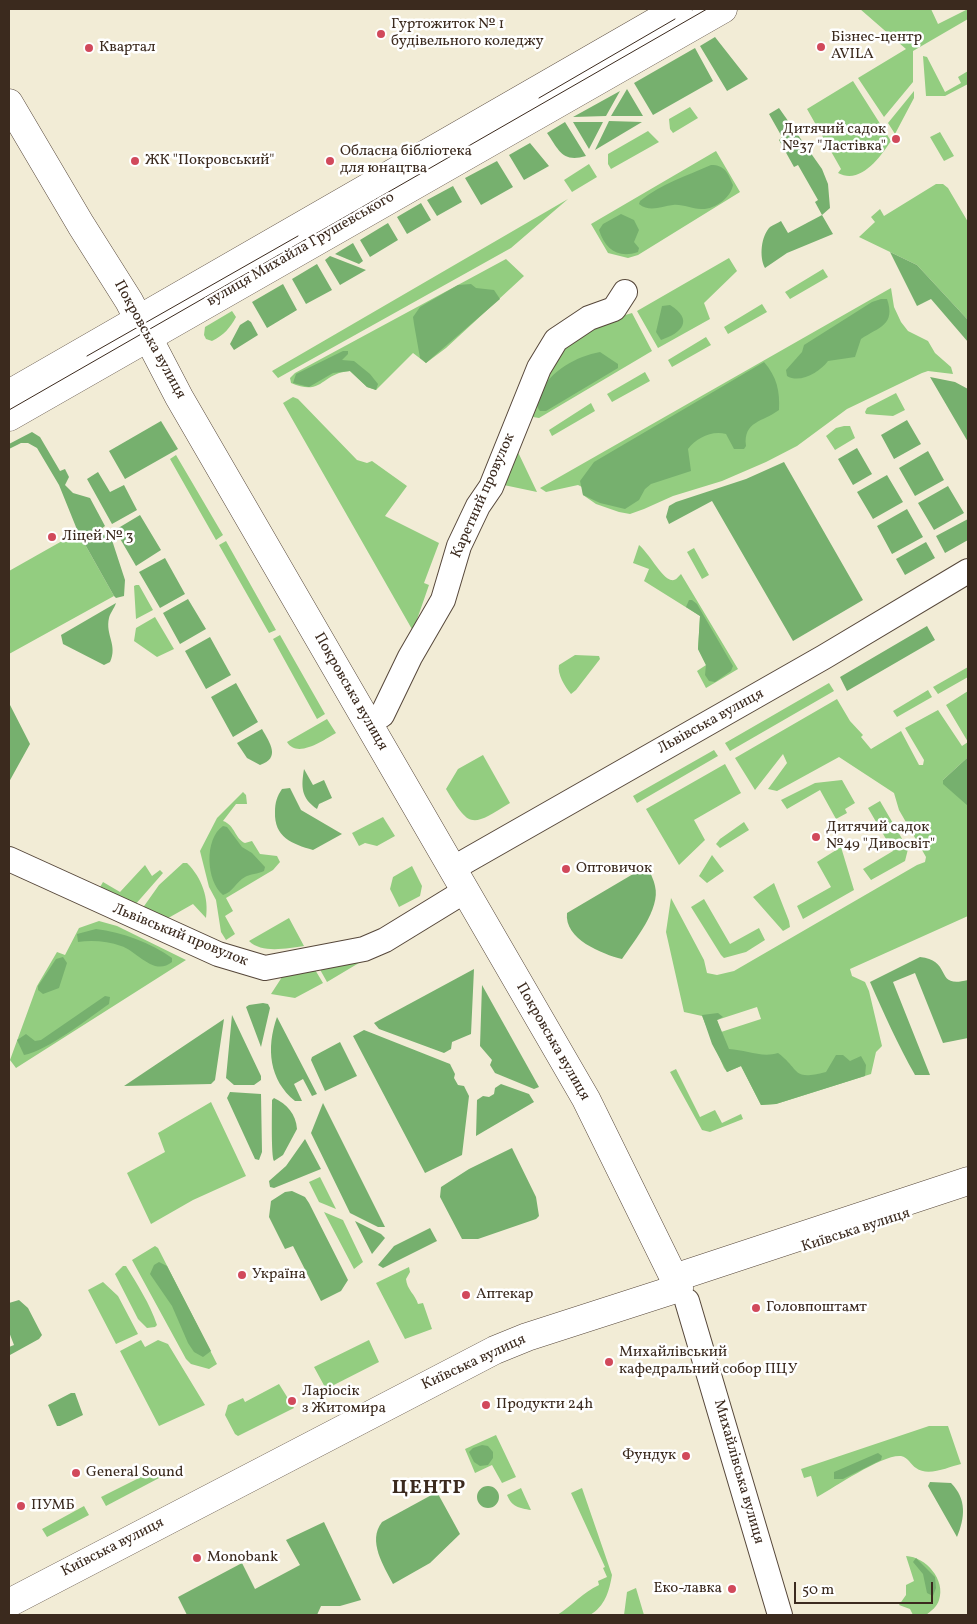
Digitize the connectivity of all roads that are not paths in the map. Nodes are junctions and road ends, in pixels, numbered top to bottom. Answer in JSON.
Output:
{"nodes":[{"id":1,"x":678,"y":9,"type":"edge"},
{"id":2,"x":723,"y":9,"type":"edge"},
{"id":3,"x":9,"y":102,"type":"edge"},
{"id":4,"x":625,"y":292,"type":"dead end"},
{"id":5,"x":143,"y":328,"type":"junction"},
{"id":6,"x":9,"y":394,"type":"edge"},
{"id":7,"x":9,"y":417,"type":"edge"},
{"id":8,"x":968,"y":571,"type":"edge"},
{"id":9,"x":369,"y":723,"type":"junction"},
{"id":10,"x":9,"y":859,"type":"edge"},
{"id":11,"x":458,"y":880,"type":"junction"},
{"id":12,"x":968,"y":1181,"type":"edge"},
{"id":13,"x":968,"y":1195,"type":"edge"},
{"id":14,"x":680,"y":1289,"type":"junction"},
{"id":15,"x":9,"y":1590,"type":"edge"},
{"id":16,"x":9,"y":1603,"type":"edge"},
{"id":17,"x":780,"y":1615,"type":"edge"}],
"edges":[{"from":1,"to":5,"type":"main road","name":"вулиця Михайла Грушевського"},
{"from":2,"to":5,"type":"main road","name":"вулиця Михайла Грушевського"},
{"from":3,"to":5,"type":"main road","name":"Покровська вулиця"},
{"from":4,"to":9,"type":"street","name":"Каретний провулок"},
{"from":5,"to":6,"type":"main road","name":"вулиця Михайла Грушевського"},
{"from":5,"to":7,"type":"main road","name":"вулиця Михайла Грушевського"},
{"from":5,"to":9,"type":"main road","name":"Покровська вулиця"},
{"from":8,"to":11,"type":"street","name":"Львівська вулиця"},
{"from":9,"to":11,"type":"main road","name":"Покровська вулиця"},
{"from":10,"to":11,"type":"street","name":"Львівський провулок"},
{"from":11,"to":14,"type":"main road","name":"Покровська вулиця"},
{"from":12,"to":14,"type":"main road","name":"Київська вулиця"},
{"from":13,"to":14,"type":"main road","name":"Київська вулиця"},
{"from":14,"to":15,"type":"main road","name":"Київська вулиця"},
{"from":14,"to":16,"type":"main road","name":"Київська вулиця"},
{"from":14,"to":17,"type":"street","name":"Михайлівська вулиця"}]}
